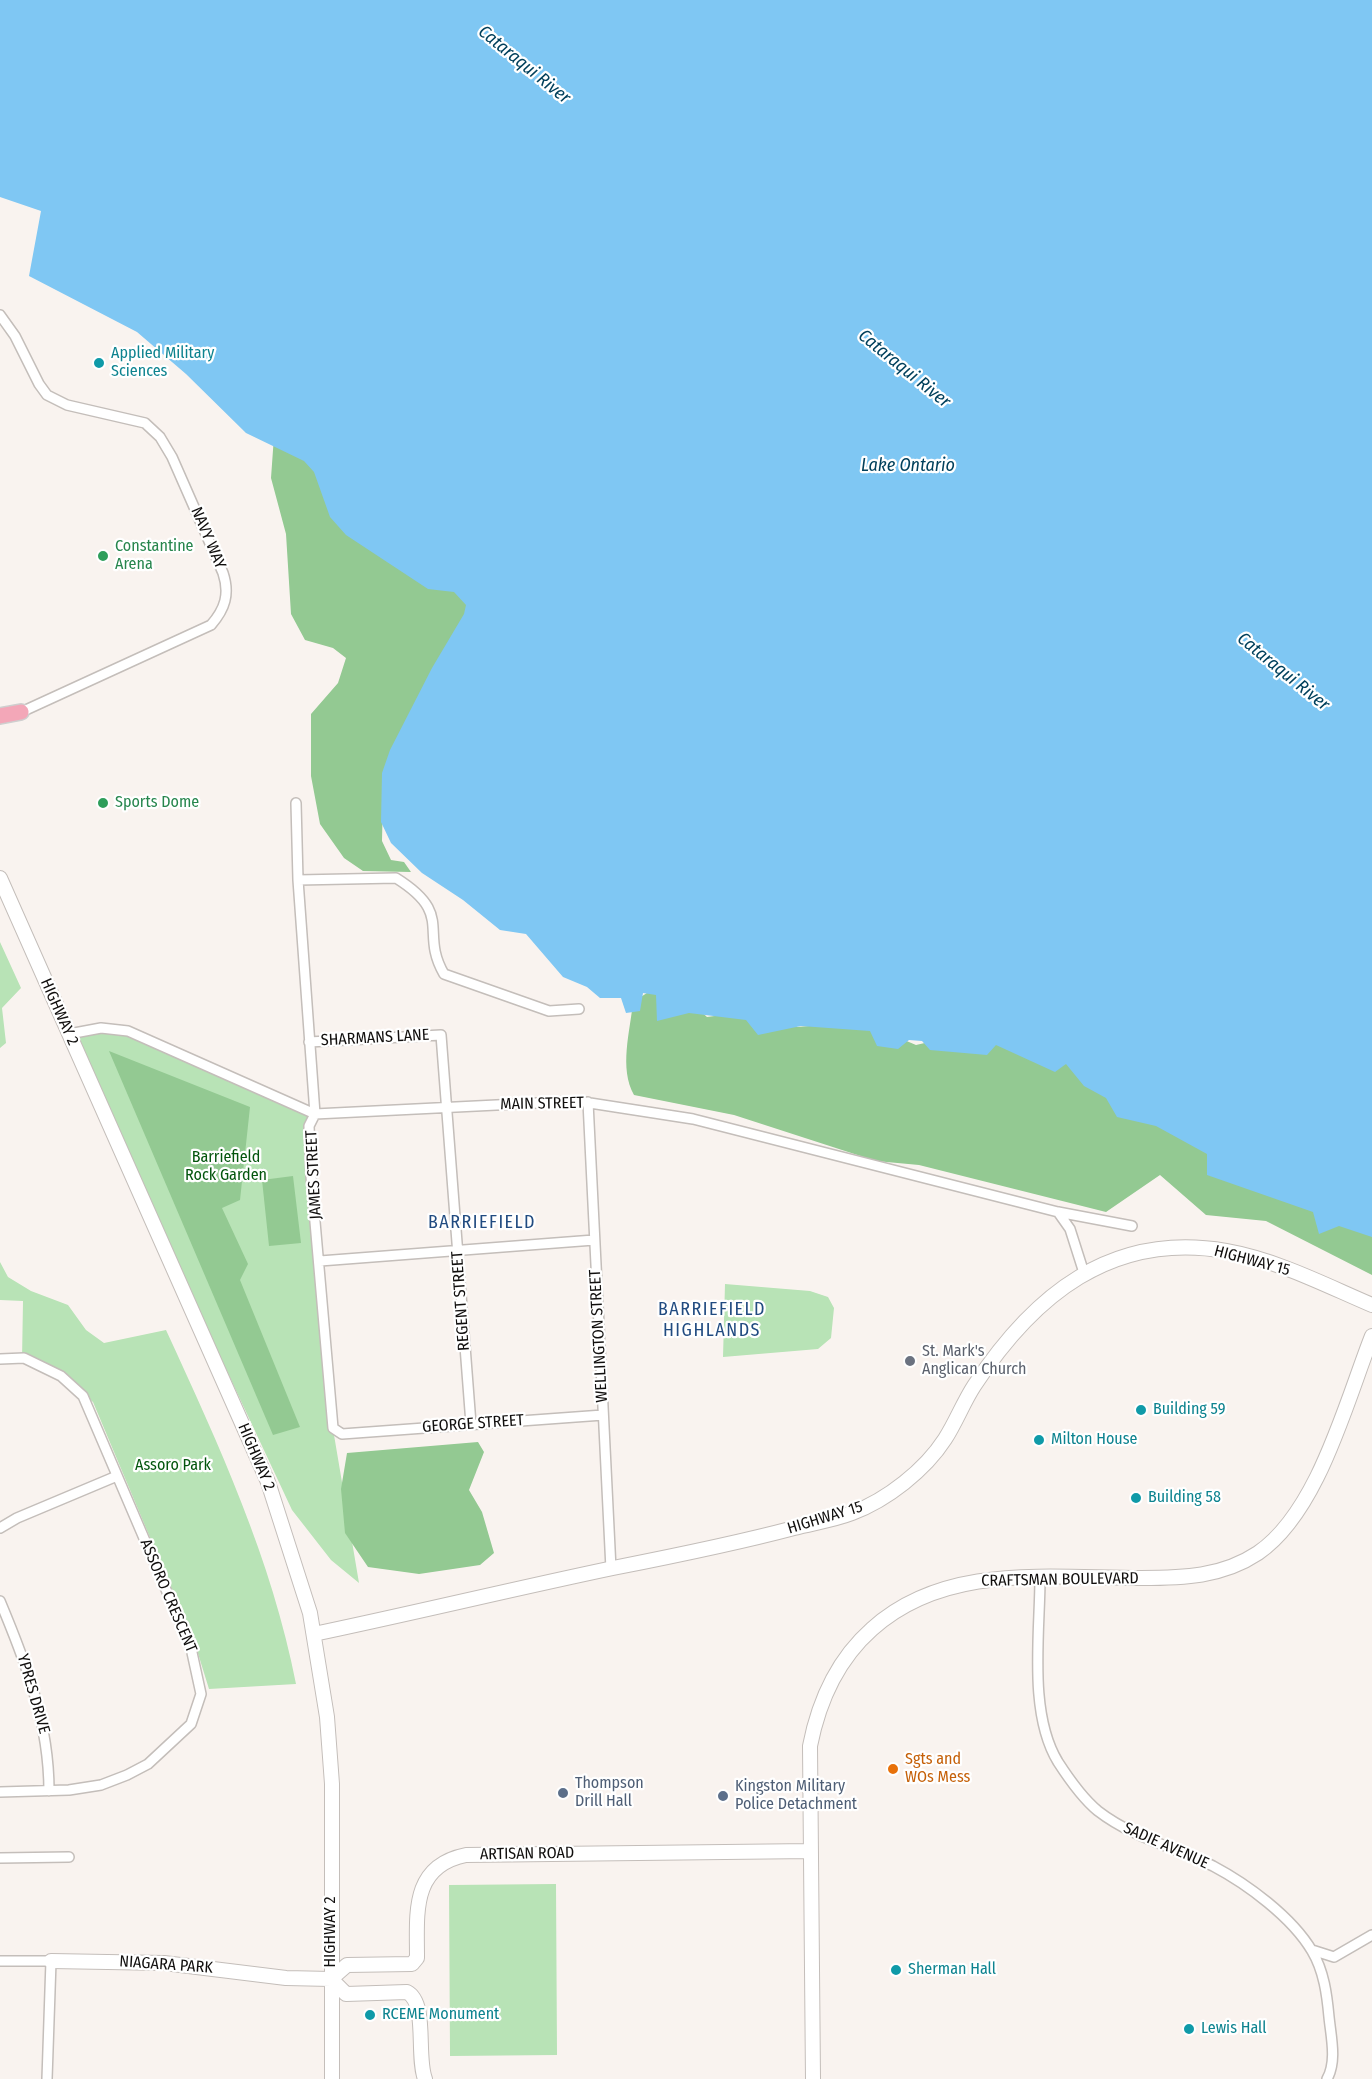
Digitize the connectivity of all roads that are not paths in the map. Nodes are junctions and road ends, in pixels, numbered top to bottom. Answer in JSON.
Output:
{"nodes":[{"id":1,"x":0,"y":315,"type":"edge"},
{"id":2,"x":21,"y":712,"type":"junction"},
{"id":3,"x":0,"y":716,"type":"edge"},
{"id":4,"x":0,"y":722,"type":"edge"},
{"id":5,"x":296,"y":803,"type":"dead end"},
{"id":6,"x":0,"y":878,"type":"edge"},
{"id":7,"x":298,"y":880,"type":"junction"},
{"id":8,"x":579,"y":1009,"type":"dead end"},
{"id":9,"x":69,"y":1034,"type":"junction"},
{"id":10,"x":441,"y":1035,"type":"joint"},
{"id":11,"x":309,"y":1042,"type":"junction"},
{"id":12,"x":588,"y":1102,"type":"junction"},
{"id":13,"x":447,"y":1107,"type":"junction"},
{"id":14,"x":315,"y":1114,"type":"junction"},
{"id":15,"x":1058,"y":1212,"type":"junction"},
{"id":16,"x":1132,"y":1226,"type":"dead end"},
{"id":17,"x":594,"y":1240,"type":"junction"},
{"id":18,"x":457,"y":1250,"type":"junction"},
{"id":19,"x":320,"y":1261,"type":"junction"},
{"id":20,"x":1084,"y":1273,"type":"junction"},
{"id":21,"x":1372,"y":1305,"type":"edge"},
{"id":22,"x":1372,"y":1335,"type":"edge"},
{"id":23,"x":0,"y":1359,"type":"edge"},
{"id":24,"x":603,"y":1415,"type":"junction"},
{"id":25,"x":471,"y":1424,"type":"junction"},
{"id":26,"x":342,"y":1434,"type":"joint"},
{"id":27,"x":117,"y":1476,"type":"junction"},
{"id":28,"x":0,"y":1528,"type":"edge"},
{"id":29,"x":611,"y":1569,"type":"junction"},
{"id":30,"x":1040,"y":1578,"type":"junction"},
{"id":31,"x":0,"y":1601,"type":"edge"},
{"id":32,"x":314,"y":1634,"type":"junction"},
{"id":33,"x":50,"y":1791,"type":"junction"},
{"id":34,"x":0,"y":1792,"type":"edge"},
{"id":35,"x":811,"y":1851,"type":"junction"},
{"id":36,"x":69,"y":1857,"type":"dead end"},
{"id":37,"x":0,"y":1858,"type":"edge"},
{"id":38,"x":1372,"y":1935,"type":"edge"},
{"id":39,"x":1312,"y":1950,"type":"junction"},
{"id":40,"x":1334,"y":1957,"type":"junction"},
{"id":41,"x":0,"y":1961,"type":"edge"},
{"id":42,"x":51,"y":1961,"type":"junction"},
{"id":43,"x":331,"y":1979,"type":"junction"},
{"id":44,"x":1323,"y":1979,"type":"junction"},
{"id":45,"x":47,"y":2079,"type":"edge"},
{"id":46,"x":332,"y":2079,"type":"edge"},
{"id":47,"x":424,"y":2079,"type":"edge"},
{"id":48,"x":813,"y":2079,"type":"edge"},
{"id":49,"x":1327,"y":2079,"type":"edge"}],
"edges":[{"from":1,"to":2,"type":"street","name":"NAVY WAY"},
{"from":2,"to":3,"type":"main road"},
{"from":2,"to":4,"type":"street","name":"NAVY WAY"},
{"from":5,"to":7,"type":"street","name":"JAMES STREET"},
{"from":6,"to":9,"type":"main road","name":"HIGHWAY 2"},
{"from":7,"to":8,"type":"street"},
{"from":7,"to":11,"type":"street","name":"JAMES STREET"},
{"from":9,"to":14,"type":"street","name":"MAIN STREET"},
{"from":9,"to":32,"type":"main road","name":"HIGHWAY 2"},
{"from":10,"to":11,"type":"street","name":"SHARMANS LANE"},
{"from":10,"to":13,"type":"street","name":"REGENT STREET"},
{"from":11,"to":14,"type":"street","name":"JAMES STREET"},
{"from":12,"to":13,"type":"street","name":"MAIN STREET"},
{"from":12,"to":15,"type":"street","name":"MAIN STREET"},
{"from":12,"to":17,"type":"street","name":"WELLINGTON STREET"},
{"from":13,"to":14,"type":"street","name":"MAIN STREET"},
{"from":13,"to":18,"type":"street","name":"REGENT STREET"},
{"from":14,"to":19,"type":"street","name":"JAMES STREET"},
{"from":15,"to":16,"type":"street","name":"MAIN STREET"},
{"from":15,"to":20,"type":"street"},
{"from":17,"to":18,"type":"street"},
{"from":17,"to":24,"type":"street","name":"WELLINGTON STREET"},
{"from":18,"to":19,"type":"street"},
{"from":18,"to":25,"type":"street","name":"REGENT STREET"},
{"from":19,"to":26,"type":"street","name":"JAMES STREET"},
{"from":20,"to":21,"type":"main road","name":"HIGHWAY 15"},
{"from":20,"to":29,"type":"main road","name":"HIGHWAY 15"},
{"from":22,"to":30,"type":"main road","name":"CRAFTSMAN BOULEVARD"},
{"from":23,"to":27,"type":"street","name":"ASSORO CRESCENT"},
{"from":24,"to":25,"type":"street","name":"GEORGE STREET"},
{"from":24,"to":29,"type":"street","name":"WELLINGTON STREET"},
{"from":25,"to":26,"type":"street","name":"GEORGE STREET"},
{"from":27,"to":28,"type":"street"},
{"from":27,"to":33,"type":"street","name":"ASSORO CRESCENT"},
{"from":29,"to":32,"type":"main road","name":"HIGHWAY 15"},
{"from":30,"to":35,"type":"main road","name":"CRAFTSMAN BOULEVARD"},
{"from":30,"to":39,"type":"street","name":"SADIE AVENUE"},
{"from":31,"to":33,"type":"street","name":"YPRES DRIVE"},
{"from":32,"to":43,"type":"main road","name":"HIGHWAY 2"},
{"from":33,"to":34,"type":"street","name":"ASSORO CRESCENT"},
{"from":35,"to":43,"type":"main road","name":"ARTISAN ROAD"},
{"from":35,"to":48,"type":"main road","name":"CRAFTSMAN BOULEVARD"},
{"from":36,"to":37,"type":"street"},
{"from":38,"to":40,"type":"street"},
{"from":39,"to":40,"type":"street"},
{"from":39,"to":44,"type":"street"},
{"from":40,"to":44,"type":"street"},
{"from":41,"to":42,"type":"street","name":"NIAGARA PARK"},
{"from":42,"to":43,"type":"main road","name":"NIAGARA PARK"},
{"from":42,"to":45,"type":"street"},
{"from":43,"to":46,"type":"main road","name":"HIGHWAY 2"},
{"from":43,"to":47,"type":"main road"},
{"from":44,"to":49,"type":"street"}]}
